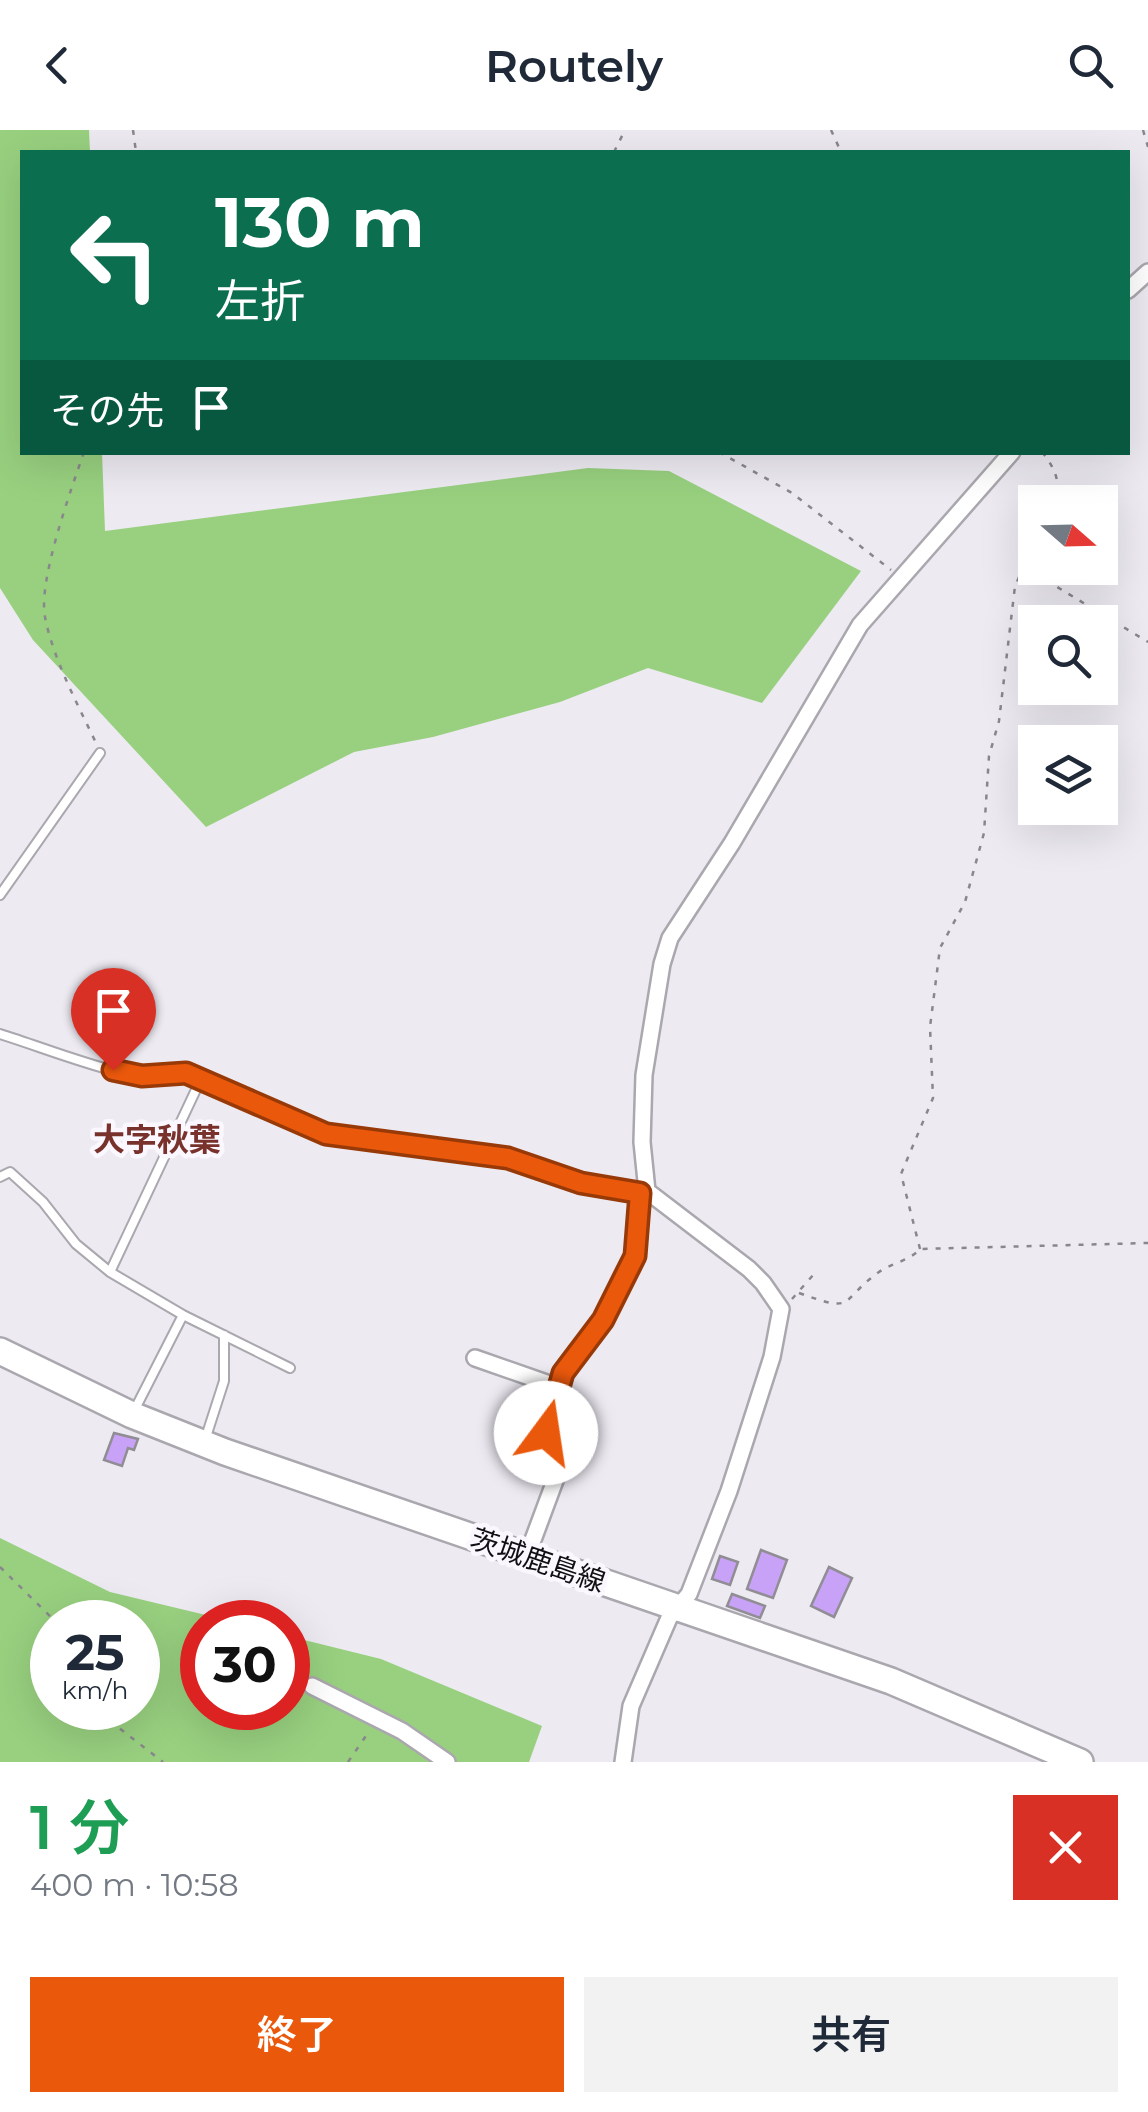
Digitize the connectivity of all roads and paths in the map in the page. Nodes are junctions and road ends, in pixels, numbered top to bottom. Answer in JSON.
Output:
{"nodes":[{"id":1,"x":1143,"y":130,"type":"edge"},
{"id":2,"x":1148,"y":147,"type":"edge"},
{"id":3,"x":83,"y":455,"type":"edge"},
{"id":4,"x":724,"y":455,"type":"edge"},
{"id":5,"x":1010,"y":455,"type":"edge"},
{"id":6,"x":1044,"y":455,"type":"edge"},
{"id":7,"x":1058,"y":485,"type":"edge"},
{"id":8,"x":900,"y":577,"type":"junction"},
{"id":9,"x":1018,"y":578,"type":"edge"},
{"id":10,"x":1054,"y":585,"type":"edge"},
{"id":11,"x":1148,"y":642,"type":"edge"},
{"id":12,"x":100,"y":753,"type":"joint"},
{"id":13,"x":0,"y":896,"type":"edge"},
{"id":14,"x":0,"y":1034,"type":"edge"},
{"id":15,"x":202,"y":1079,"type":"junction"},
{"id":16,"x":0,"y":1177,"type":"edge"},
{"id":17,"x":644,"y":1192,"type":"junction"},
{"id":18,"x":1148,"y":1242,"type":"edge"},
{"id":19,"x":920,"y":1249,"type":"junction"},
{"id":20,"x":110,"y":1272,"type":"junction"},
{"id":21,"x":814,"y":1274,"type":"dead end"},
{"id":22,"x":799,"y":1293,"type":"junction"},
{"id":23,"x":781,"y":1309,"type":"junction"},
{"id":24,"x":183,"y":1315,"type":"junction"},
{"id":25,"x":224,"y":1335,"type":"junction"},
{"id":26,"x":0,"y":1351,"type":"edge"},
{"id":27,"x":476,"y":1358,"type":"dead end"},
{"id":28,"x":290,"y":1368,"type":"dead end"},
{"id":29,"x":558,"y":1387,"type":"junction"},
{"id":30,"x":132,"y":1416,"type":"junction"},
{"id":31,"x":204,"y":1444,"type":"junction"},
{"id":32,"x":527,"y":1556,"type":"junction"},
{"id":33,"x":0,"y":1567,"type":"edge"},
{"id":34,"x":34,"y":1600,"type":"edge"},
{"id":35,"x":678,"y":1607,"type":"junction"},
{"id":36,"x":312,"y":1686,"type":"dead end"},
{"id":37,"x":378,"y":1718,"type":"junction"},
{"id":38,"x":122,"y":1730,"type":"edge"},
{"id":39,"x":163,"y":1762,"type":"edge"},
{"id":40,"x":348,"y":1762,"type":"edge"},
{"id":41,"x":448,"y":1762,"type":"edge"},
{"id":42,"x":623,"y":1762,"type":"edge"},
{"id":43,"x":1080,"y":1762,"type":"edge"}],
"edges":[{"from":1,"to":2,"type":"path"},
{"from":3,"to":12,"type":"path"},
{"from":4,"to":8,"type":"path"},
{"from":5,"to":8,"type":"street"},
{"from":6,"to":7,"type":"path"},
{"from":8,"to":17,"type":"street"},
{"from":9,"to":19,"type":"path"},
{"from":10,"to":11,"type":"path"},
{"from":12,"to":13,"type":"lane"},
{"from":14,"to":15,"type":"lane"},
{"from":15,"to":17,"type":"street"},
{"from":15,"to":20,"type":"lane"},
{"from":16,"to":20,"type":"lane"},
{"from":17,"to":23,"type":"street"},
{"from":17,"to":29,"type":"street"},
{"from":18,"to":19,"type":"path"},
{"from":19,"to":22,"type":"path"},
{"from":20,"to":24,"type":"lane"},
{"from":21,"to":22,"type":"path"},
{"from":22,"to":23,"type":"path"},
{"from":23,"to":35,"type":"street"},
{"from":24,"to":25,"type":"lane"},
{"from":24,"to":30,"type":"lane"},
{"from":25,"to":28,"type":"lane"},
{"from":25,"to":31,"type":"lane"},
{"from":26,"to":30,"type":"main road","name":"茨城鹿島線"},
{"from":27,"to":29,"type":"street"},
{"from":29,"to":32,"type":"street"},
{"from":30,"to":31,"type":"main road","name":"茨城鹿島線"},
{"from":31,"to":32,"type":"main road","name":"茨城鹿島線"},
{"from":32,"to":35,"type":"main road","name":"茨城鹿島線"},
{"from":33,"to":34,"type":"path"},
{"from":35,"to":42,"type":"street"},
{"from":35,"to":43,"type":"main road","name":"茨城鹿島線"},
{"from":36,"to":37,"type":"street"},
{"from":37,"to":40,"type":"path"},
{"from":37,"to":41,"type":"street"},
{"from":38,"to":39,"type":"path"}]}
